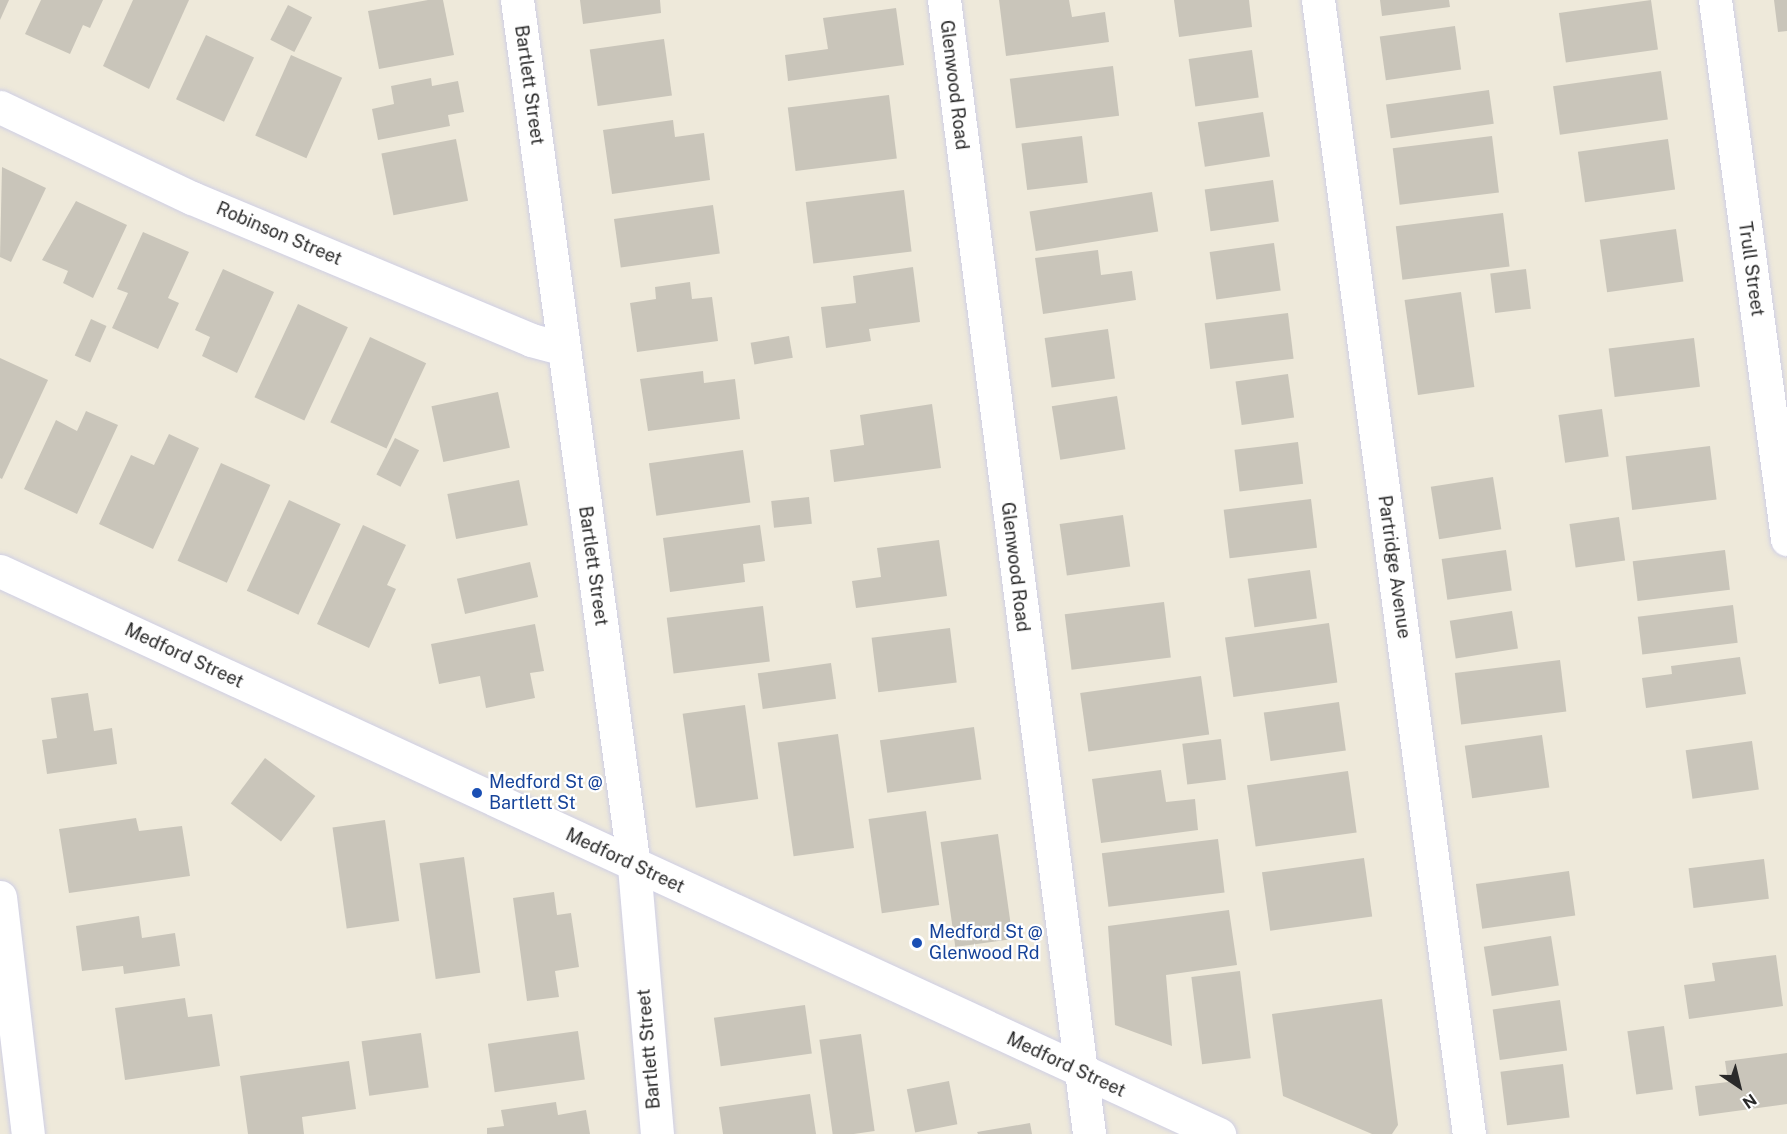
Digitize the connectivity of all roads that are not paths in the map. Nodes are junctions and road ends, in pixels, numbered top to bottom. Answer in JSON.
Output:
{"nodes":[{"id":1,"x":517,"y":0,"type":"edge"},
{"id":2,"x":944,"y":0,"type":"edge"},
{"id":3,"x":1318,"y":0,"type":"edge"},
{"id":4,"x":1715,"y":0,"type":"edge"},
{"id":5,"x":0,"y":107,"type":"edge"},
{"id":6,"x":564,"y":349,"type":"junction"},
{"id":7,"x":1787,"y":539,"type":"edge"},
{"id":8,"x":0,"y":571,"type":"edge"},
{"id":9,"x":633,"y":866,"type":"junction"},
{"id":10,"x":0,"y":897,"type":"edge"},
{"id":11,"x":1078,"y":1071,"type":"junction"},
{"id":12,"x":28,"y":1134,"type":"edge"},
{"id":13,"x":657,"y":1134,"type":"edge"},
{"id":14,"x":1089,"y":1134,"type":"edge"},
{"id":15,"x":1219,"y":1134,"type":"edge"},
{"id":16,"x":1469,"y":1134,"type":"edge"}],
"edges":[{"from":1,"to":6,"type":"street","name":"Bartlett Street"},
{"from":2,"to":11,"type":"street","name":"Glenwood Road"},
{"from":3,"to":16,"type":"street","name":"Partridge Avenue"},
{"from":4,"to":7,"type":"street","name":"Trull Street"},
{"from":5,"to":6,"type":"street","name":"Robinson Street"},
{"from":6,"to":9,"type":"street","name":"Bartlett Street"},
{"from":8,"to":9,"type":"street","name":"Medford Street"},
{"from":9,"to":11,"type":"street","name":"Medford Street"},
{"from":9,"to":13,"type":"street","name":"Bartlett Street"},
{"from":10,"to":12,"type":"street"},
{"from":11,"to":14,"type":"street","name":"Glenwood Road"},
{"from":11,"to":15,"type":"street","name":"Medford Street"}]}
